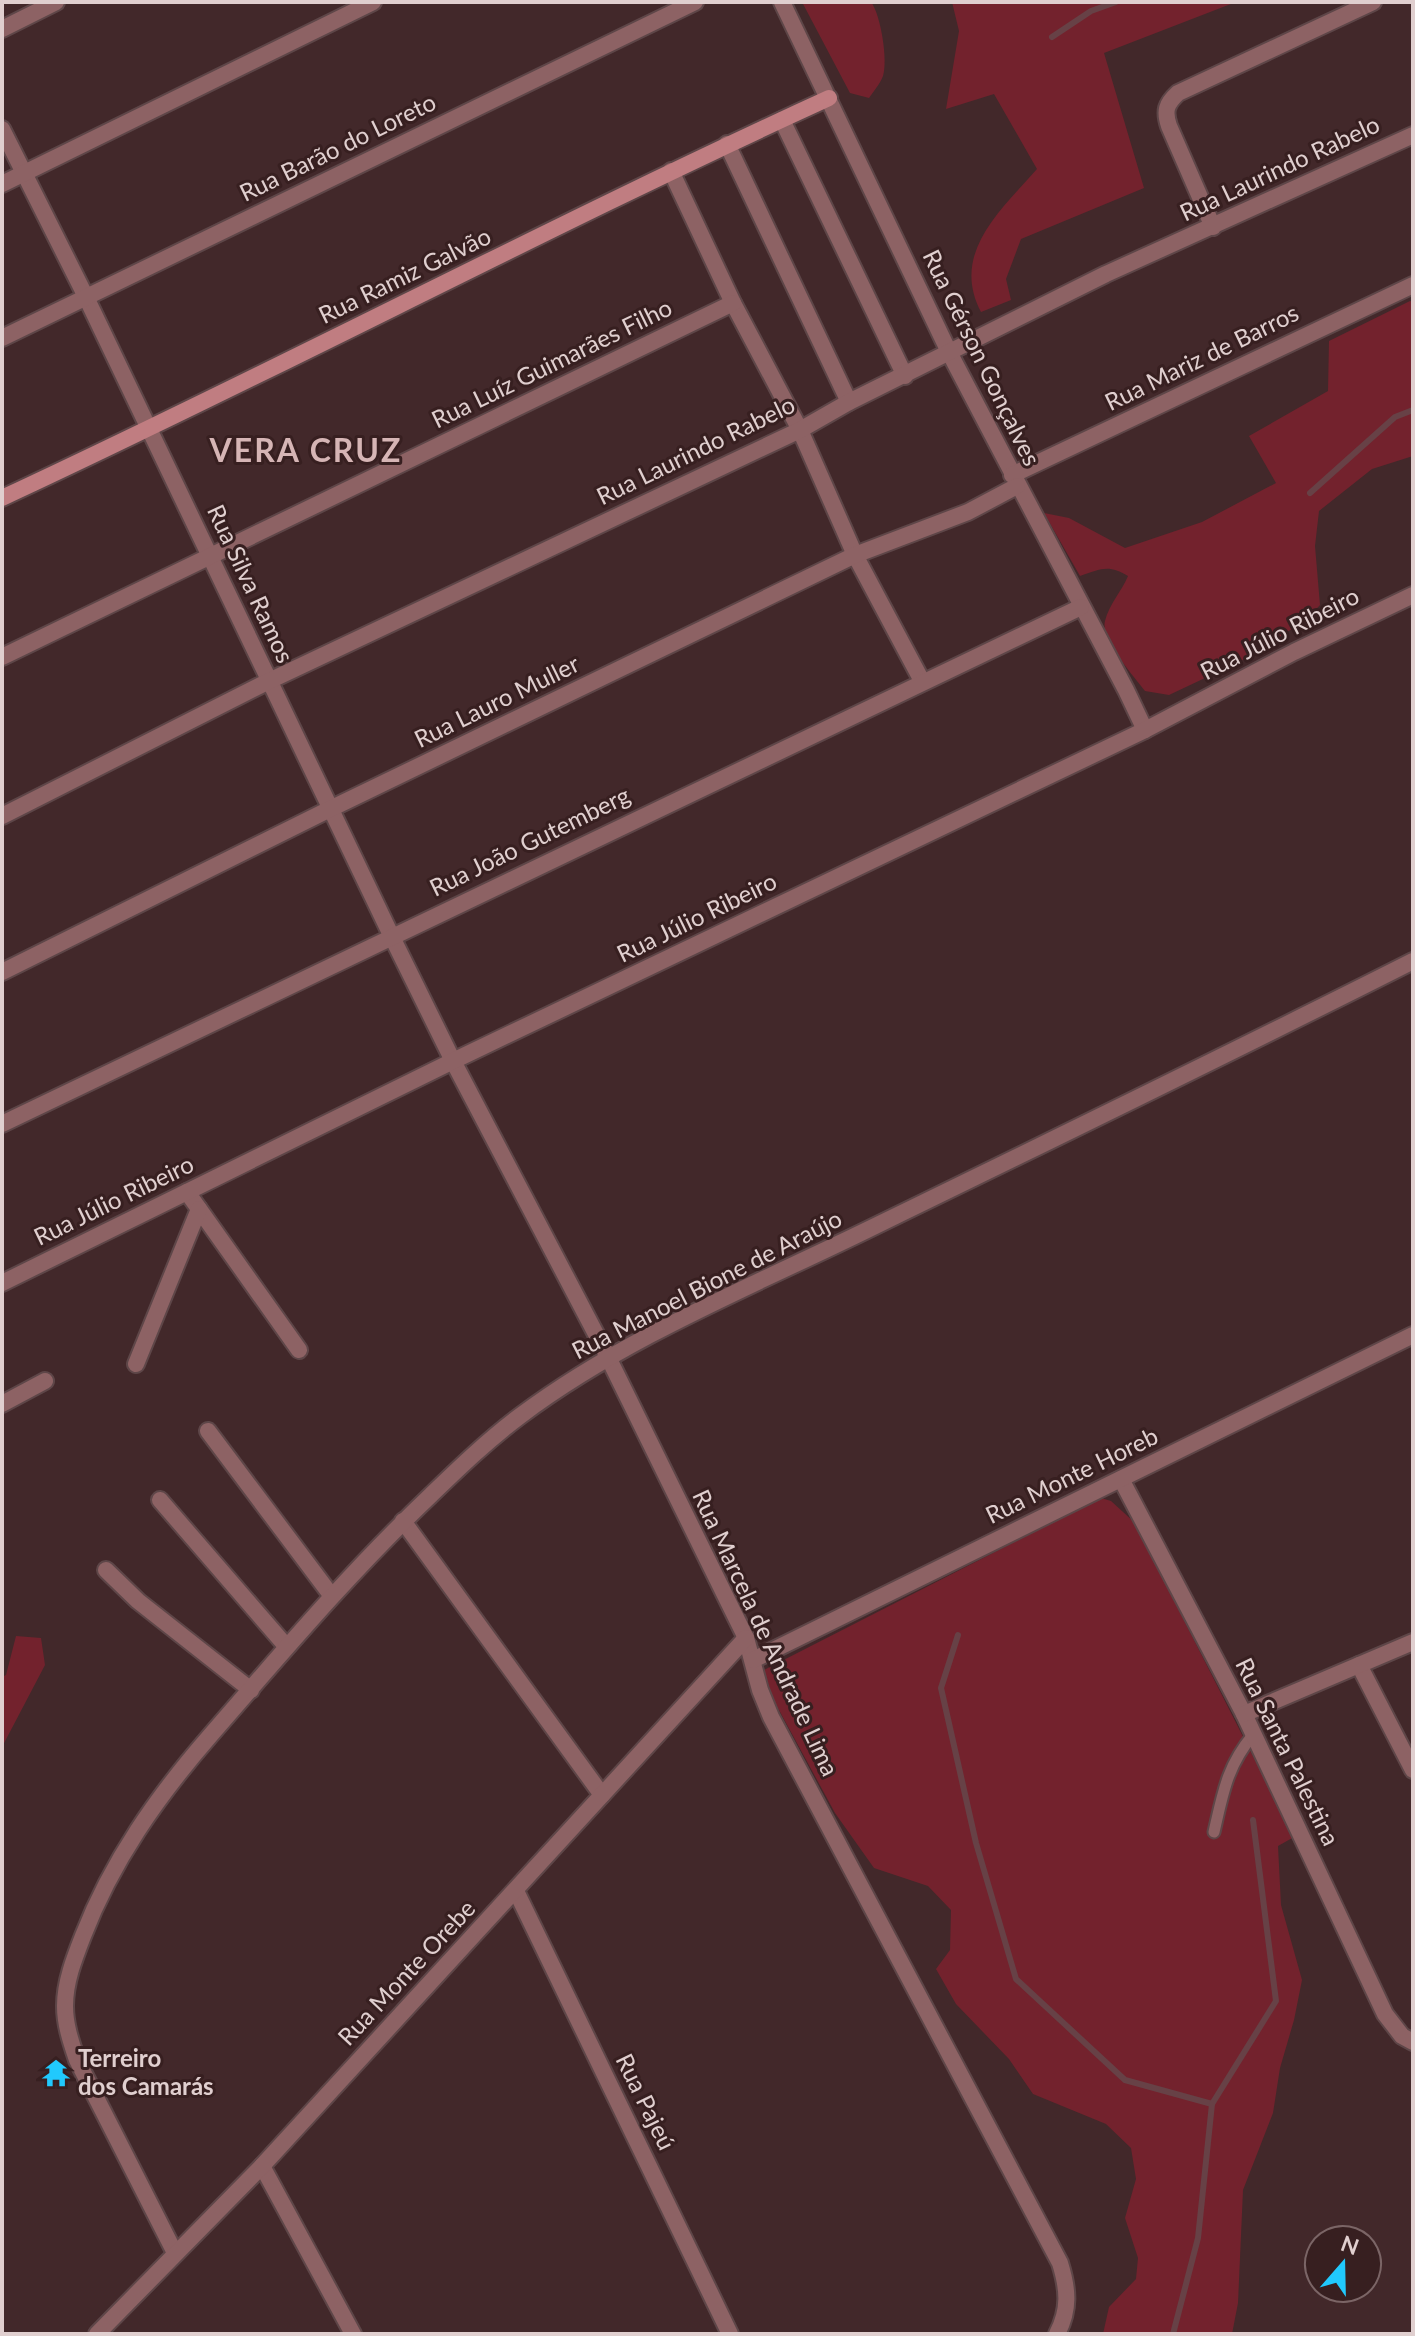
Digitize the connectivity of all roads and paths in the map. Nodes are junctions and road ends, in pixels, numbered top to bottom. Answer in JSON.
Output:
{"nodes":[{"id":1,"x":56,"y":2,"type":"edge"},
{"id":2,"x":373,"y":2,"type":"edge"},
{"id":3,"x":695,"y":2,"type":"edge"},
{"id":4,"x":782,"y":2,"type":"edge"},
{"id":5,"x":1373,"y":2,"type":"edge"},
{"id":6,"x":2,"y":29,"type":"edge"},
{"id":7,"x":829,"y":98,"type":"junction"},
{"id":8,"x":782,"y":120,"type":"junction"},
{"id":9,"x":2,"y":129,"type":"edge"},
{"id":10,"x":1413,"y":135,"type":"edge"},
{"id":11,"x":727,"y":144,"type":"junction"},
{"id":12,"x":671,"y":171,"type":"junction"},
{"id":13,"x":22,"y":174,"type":"junction"},
{"id":14,"x":2,"y":184,"type":"edge"},
{"id":15,"x":1213,"y":227,"type":"junction"},
{"id":16,"x":1413,"y":285,"type":"edge"},
{"id":17,"x":86,"y":297,"type":"junction"},
{"id":18,"x":733,"y":303,"type":"junction"},
{"id":19,"x":2,"y":338,"type":"edge"},
{"id":20,"x":949,"y":352,"type":"junction"},
{"id":21,"x":905,"y":376,"type":"junction"},
{"id":22,"x":849,"y":402,"type":"junction"},
{"id":23,"x":150,"y":429,"type":"junction"},
{"id":24,"x":800,"y":430,"type":"junction"},
{"id":25,"x":1015,"y":481,"type":"junction"},
{"id":26,"x":2,"y":498,"type":"edge"},
{"id":27,"x":855,"y":555,"type":"junction"},
{"id":28,"x":210,"y":556,"type":"junction"},
{"id":29,"x":1413,"y":595,"type":"edge"},
{"id":30,"x":1081,"y":607,"type":"junction"},
{"id":31,"x":2,"y":657,"type":"edge"},
{"id":32,"x":269,"y":681,"type":"junction"},
{"id":33,"x":922,"y":681,"type":"junction"},
{"id":34,"x":1145,"y":730,"type":"junction"},
{"id":35,"x":330,"y":809,"type":"junction"},
{"id":36,"x":2,"y":816,"type":"edge"},
{"id":37,"x":391,"y":935,"type":"junction"},
{"id":38,"x":1413,"y":961,"type":"edge"},
{"id":39,"x":2,"y":972,"type":"edge"},
{"id":40,"x":453,"y":1061,"type":"junction"},
{"id":41,"x":2,"y":1124,"type":"edge"},
{"id":42,"x":187,"y":1192,"type":"junction"},
{"id":43,"x":199,"y":1209,"type":"junction"},
{"id":44,"x":2,"y":1283,"type":"edge"},
{"id":45,"x":1413,"y":1335,"type":"edge"},
{"id":46,"x":299,"y":1350,"type":"dead end"},
{"id":47,"x":608,"y":1357,"type":"junction"},
{"id":48,"x":136,"y":1364,"type":"dead end"},
{"id":49,"x":45,"y":1381,"type":"dead end"},
{"id":50,"x":2,"y":1404,"type":"edge"},
{"id":51,"x":208,"y":1431,"type":"dead end"},
{"id":52,"x":1121,"y":1479,"type":"junction"},
{"id":53,"x":160,"y":1500,"type":"dead end"},
{"id":54,"x":403,"y":1521,"type":"junction"},
{"id":55,"x":106,"y":1570,"type":"dead end"},
{"id":56,"x":331,"y":1595,"type":"junction"},
{"id":57,"x":746,"y":1638,"type":"junction"},
{"id":58,"x":1413,"y":1642,"type":"edge"},
{"id":59,"x":286,"y":1646,"type":"junction"},
{"id":60,"x":753,"y":1660,"type":"junction"},
{"id":61,"x":1359,"y":1665,"type":"junction"},
{"id":62,"x":251,"y":1690,"type":"junction"},
{"id":63,"x":1244,"y":1714,"type":"junction"},
{"id":64,"x":1253,"y":1735,"type":"junction"},
{"id":65,"x":1413,"y":1770,"type":"edge"},
{"id":66,"x":602,"y":1795,"type":"junction"},
{"id":67,"x":1214,"y":1832,"type":"dead end"},
{"id":68,"x":516,"y":1891,"type":"junction"},
{"id":69,"x":1412,"y":2042,"type":"edge"},
{"id":70,"x":262,"y":2166,"type":"junction"},
{"id":71,"x":175,"y":2253,"type":"junction"},
{"id":72,"x":97,"y":2334,"type":"edge"},
{"id":73,"x":353,"y":2334,"type":"edge"},
{"id":74,"x":730,"y":2334,"type":"edge"},
{"id":75,"x":1057,"y":2334,"type":"edge"}],
"edges":[{"from":1,"to":6,"type":"street"},
{"from":2,"to":13,"type":"street"},
{"from":3,"to":17,"type":"street","name":"Rua Barão do Loreto"},
{"from":4,"to":7,"type":"street","name":"Rua Gérson Gonçalves"},
{"from":5,"to":15,"type":"street"},
{"from":7,"to":8,"type":"street","name":"Rua Ramiz Galvão"},
{"from":7,"to":20,"type":"street","name":"Rua Gérson Gonçalves"},
{"from":8,"to":11,"type":"street","name":"Rua Ramiz Galvão"},
{"from":8,"to":21,"type":"street"},
{"from":9,"to":13,"type":"street","name":"Rua Silva Ramos"},
{"from":10,"to":15,"type":"street","name":"Rua Laurindo Rabelo"},
{"from":11,"to":12,"type":"street","name":"Rua Ramiz Galvão"},
{"from":11,"to":22,"type":"street"},
{"from":12,"to":18,"type":"street"},
{"from":12,"to":23,"type":"street","name":"Rua Ramiz Galvão"},
{"from":13,"to":14,"type":"street"},
{"from":13,"to":17,"type":"street","name":"Rua Silva Ramos"},
{"from":15,"to":20,"type":"street","name":"Rua Laurindo Rabelo"},
{"from":16,"to":25,"type":"street","name":"Rua Mariz de Barros"},
{"from":17,"to":19,"type":"street","name":"Rua Barão do Loreto"},
{"from":17,"to":23,"type":"street","name":"Rua Silva Ramos"},
{"from":18,"to":24,"type":"street"},
{"from":18,"to":28,"type":"street","name":"Rua Luíz Guimarães Filho"},
{"from":20,"to":21,"type":"street","name":"Rua Laurindo Rabelo"},
{"from":20,"to":25,"type":"street","name":"Rua Gérson Gonçalves"},
{"from":21,"to":22,"type":"street","name":"Rua Laurindo Rabelo"},
{"from":22,"to":24,"type":"street","name":"Rua Laurindo Rabelo"},
{"from":23,"to":26,"type":"street","name":"Rua Ramiz Galvão"},
{"from":23,"to":28,"type":"street","name":"Rua Silva Ramos"},
{"from":24,"to":27,"type":"street"},
{"from":24,"to":32,"type":"street","name":"Rua Laurindo Rabelo"},
{"from":25,"to":27,"type":"street","name":"Rua Lauro Muller"},
{"from":25,"to":30,"type":"street","name":"Rua Gérson Gonçalves"},
{"from":27,"to":33,"type":"street"},
{"from":27,"to":35,"type":"street","name":"Rua Lauro Muller"},
{"from":28,"to":31,"type":"street","name":"Rua Luíz Guimarães Filho"},
{"from":28,"to":32,"type":"street","name":"Rua Silva Ramos"},
{"from":29,"to":34,"type":"street","name":"Rua Júlio Ribeiro"},
{"from":30,"to":33,"type":"street","name":"Rua João Gutemberg"},
{"from":30,"to":34,"type":"street","name":"Rua Gérson Gonçalves"},
{"from":32,"to":35,"type":"street","name":"Rua Silva Ramos"},
{"from":32,"to":36,"type":"street","name":"Rua Laurindo Rabelo"},
{"from":33,"to":37,"type":"street","name":"Rua João Gutemberg"},
{"from":34,"to":40,"type":"street","name":"Rua Júlio Ribeiro"},
{"from":35,"to":37,"type":"street","name":"Rua Silva Ramos"},
{"from":35,"to":39,"type":"street","name":"Rua Lauro Muller"},
{"from":37,"to":40,"type":"street","name":"Rua Silva Ramos"},
{"from":37,"to":41,"type":"street","name":"Rua João Gutemberg"},
{"from":38,"to":47,"type":"street","name":"Rua Manoel Bione de Araújo"},
{"from":40,"to":42,"type":"street","name":"Rua Júlio Ribeiro"},
{"from":40,"to":47,"type":"street","name":"Rua Marcela de Andrade Lima"},
{"from":42,"to":43,"type":"street"},
{"from":42,"to":44,"type":"street","name":"Rua Júlio Ribeiro"},
{"from":43,"to":46,"type":"street"},
{"from":43,"to":48,"type":"street"},
{"from":45,"to":52,"type":"street","name":"Rua Monte Horeb"},
{"from":47,"to":54,"type":"street","name":"Rua Manoel Bione de Araújo"},
{"from":47,"to":57,"type":"street","name":"Rua Marcela de Andrade Lima"},
{"from":49,"to":50,"type":"street"},
{"from":51,"to":56,"type":"street"},
{"from":52,"to":60,"type":"street","name":"Rua Monte Horeb"},
{"from":52,"to":63,"type":"street","name":"Rua Santa Palestina"},
{"from":53,"to":59,"type":"street"},
{"from":54,"to":56,"type":"street","name":"Rua Manoel Bione de Araújo"},
{"from":54,"to":66,"type":"street"},
{"from":55,"to":62,"type":"street"},
{"from":56,"to":59,"type":"street","name":"Rua Manoel Bione de Araújo"},
{"from":57,"to":60,"type":"street","name":"Rua Marcela de Andrade Lima"},
{"from":57,"to":66,"type":"street","name":"Rua Monte Orebe"},
{"from":58,"to":61,"type":"street"},
{"from":59,"to":62,"type":"street","name":"Rua Manoel Bione de Araújo"},
{"from":60,"to":75,"type":"street","name":"Rua Marcela de Andrade Lima"},
{"from":61,"to":63,"type":"street"},
{"from":61,"to":65,"type":"street"},
{"from":62,"to":71,"type":"street","name":"Rua Manoel Bione de Araújo"},
{"from":63,"to":64,"type":"street","name":"Rua Santa Palestina"},
{"from":64,"to":67,"type":"lane"},
{"from":64,"to":69,"type":"street","name":"Rua Santa Palestina"},
{"from":66,"to":68,"type":"street","name":"Rua Monte Orebe"},
{"from":68,"to":70,"type":"street","name":"Rua Monte Orebe"},
{"from":68,"to":74,"type":"street","name":"Rua Pajeú"},
{"from":70,"to":71,"type":"street","name":"Rua Monte Orebe"},
{"from":70,"to":73,"type":"street"},
{"from":71,"to":72,"type":"street","name":"Rua Monte Orebe"}]}
